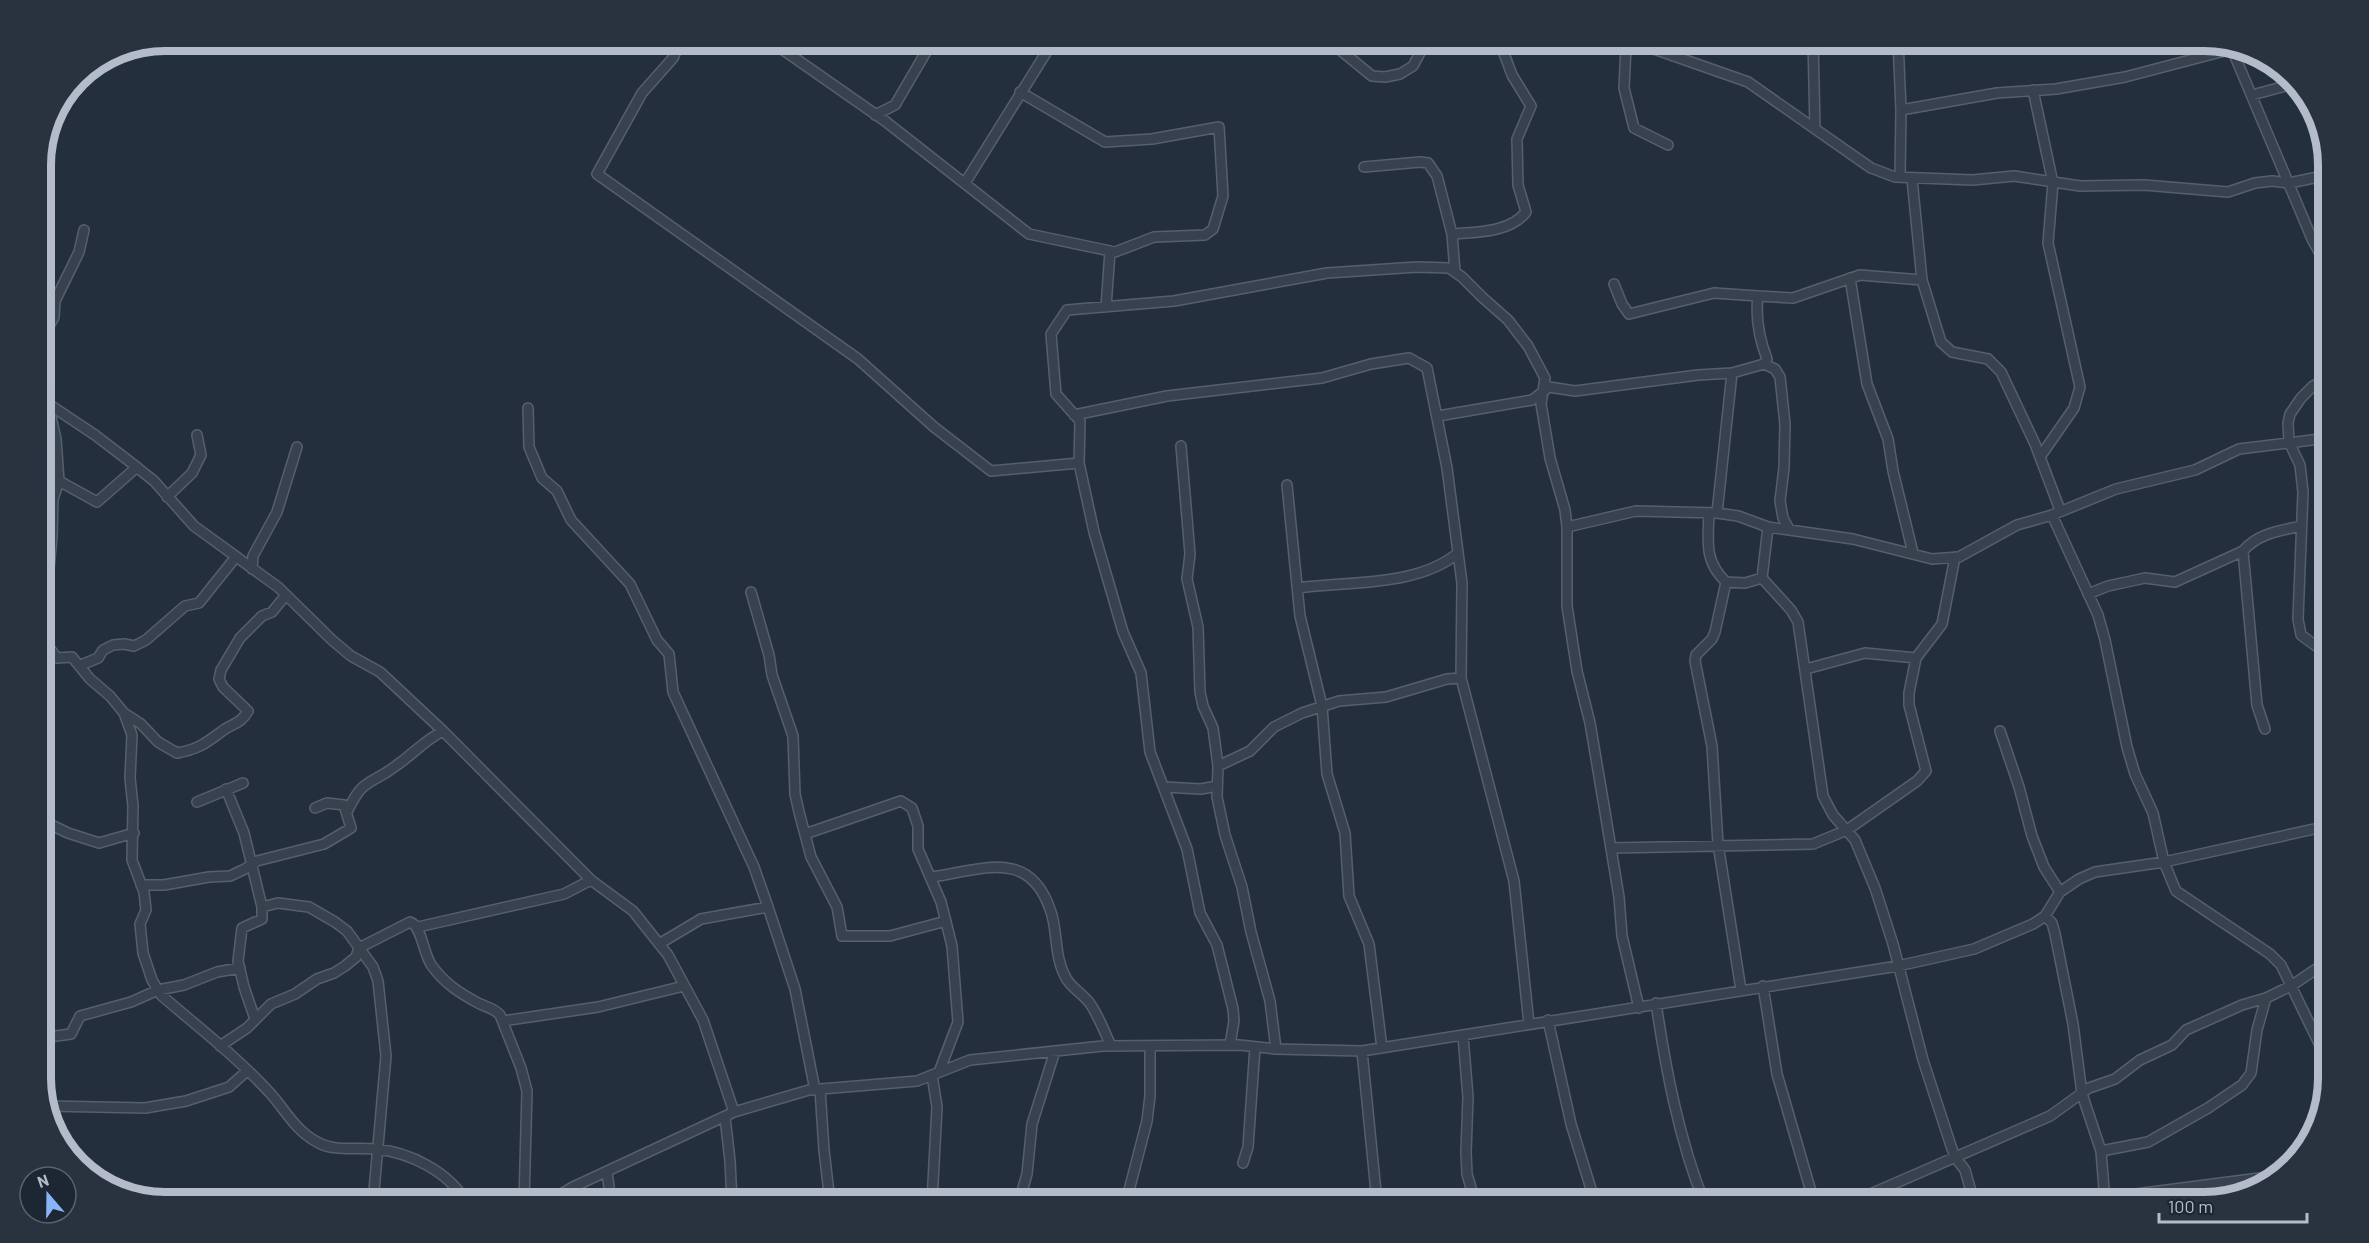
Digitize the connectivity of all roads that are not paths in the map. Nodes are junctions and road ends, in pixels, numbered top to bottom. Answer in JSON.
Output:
{"nodes":[{"id":1,"x":676,"y":51,"type":"edge"},
{"id":2,"x":785,"y":51,"type":"edge"},
{"id":3,"x":794,"y":51,"type":"edge"},
{"id":4,"x":927,"y":51,"type":"edge"},
{"id":5,"x":1047,"y":51,"type":"edge"},
{"id":6,"x":1343,"y":51,"type":"edge"},
{"id":7,"x":1421,"y":51,"type":"edge"},
{"id":8,"x":1503,"y":51,"type":"edge"},
{"id":9,"x":1626,"y":51,"type":"edge"},
{"id":10,"x":1660,"y":51,"type":"edge"},
{"id":11,"x":1676,"y":51,"type":"edge"},
{"id":12,"x":1813,"y":51,"type":"edge"},
{"id":13,"x":1898,"y":51,"type":"edge"},
{"id":14,"x":2218,"y":52,"type":"edge"},
{"id":15,"x":791,"y":55,"type":"junction"},
{"id":16,"x":1673,"y":56,"type":"junction"},
{"id":17,"x":2235,"y":56,"type":"edge"},
{"id":18,"x":2286,"y":86,"type":"edge"},
{"id":19,"x":2033,"y":90,"type":"junction"},
{"id":20,"x":1020,"y":92,"type":"junction"},
{"id":21,"x":2252,"y":95,"type":"junction"},
{"id":22,"x":1901,"y":110,"type":"junction"},
{"id":23,"x":875,"y":115,"type":"junction"},
{"id":24,"x":1815,"y":129,"type":"junction"},
{"id":25,"x":1668,"y":145,"type":"dead end"},
{"id":26,"x":1364,"y":167,"type":"dead end"},
{"id":27,"x":1900,"y":177,"type":"junction"},
{"id":28,"x":2318,"y":177,"type":"edge"},
{"id":29,"x":1912,"y":178,"type":"junction"},
{"id":30,"x":965,"y":183,"type":"junction"},
{"id":31,"x":2054,"y":183,"type":"junction"},
{"id":32,"x":2289,"y":183,"type":"junction"},
{"id":33,"x":84,"y":230,"type":"dead end"},
{"id":34,"x":1452,"y":234,"type":"junction"},
{"id":35,"x":2318,"y":250,"type":"edge"},
{"id":36,"x":1110,"y":251,"type":"junction"},
{"id":37,"x":1455,"y":272,"type":"junction"},
{"id":38,"x":1850,"y":278,"type":"junction"},
{"id":39,"x":1922,"y":280,"type":"junction"},
{"id":40,"x":1614,"y":284,"type":"dead end"},
{"id":41,"x":51,"y":295,"type":"edge"},
{"id":42,"x":1758,"y":296,"type":"junction"},
{"id":43,"x":55,"y":301,"type":"junction"},
{"id":44,"x":1106,"y":307,"type":"junction"},
{"id":45,"x":51,"y":322,"type":"edge"},
{"id":46,"x":1764,"y":364,"type":"junction"},
{"id":47,"x":1732,"y":373,"type":"junction"},
{"id":48,"x":2318,"y":384,"type":"edge"},
{"id":49,"x":1541,"y":393,"type":"junction"},
{"id":50,"x":51,"y":406,"type":"edge"},
{"id":51,"x":528,"y":408,"type":"dead end"},
{"id":52,"x":1074,"y":415,"type":"junction"},
{"id":53,"x":1438,"y":416,"type":"junction"},
{"id":54,"x":51,"y":422,"type":"edge"},
{"id":55,"x":197,"y":435,"type":"dead end"},
{"id":56,"x":2318,"y":439,"type":"edge"},
{"id":57,"x":2289,"y":442,"type":"junction"},
{"id":58,"x":1181,"y":446,"type":"dead end"},
{"id":59,"x":297,"y":447,"type":"dead end"},
{"id":60,"x":2040,"y":457,"type":"junction"},
{"id":61,"x":1079,"y":463,"type":"junction"},
{"id":62,"x":137,"y":467,"type":"junction"},
{"id":63,"x":58,"y":481,"type":"junction"},
{"id":64,"x":1287,"y":485,"type":"dead end"},
{"id":65,"x":167,"y":497,"type":"junction"},
{"id":66,"x":1713,"y":513,"type":"junction"},
{"id":67,"x":2056,"y":513,"type":"junction"},
{"id":68,"x":2301,"y":526,"type":"junction"},
{"id":69,"x":1567,"y":527,"type":"junction"},
{"id":70,"x":1768,"y":527,"type":"junction"},
{"id":71,"x":1789,"y":529,"type":"junction"},
{"id":72,"x":51,"y":547,"type":"edge"},
{"id":73,"x":2243,"y":551,"type":"junction"},
{"id":74,"x":1458,"y":553,"type":"junction"},
{"id":75,"x":1913,"y":553,"type":"junction"},
{"id":76,"x":1955,"y":557,"type":"junction"},
{"id":77,"x":235,"y":558,"type":"junction"},
{"id":78,"x":252,"y":569,"type":"junction"},
{"id":79,"x":1762,"y":578,"type":"junction"},
{"id":80,"x":1726,"y":582,"type":"junction"},
{"id":81,"x":1298,"y":588,"type":"junction"},
{"id":82,"x":751,"y":592,"type":"dead end"},
{"id":83,"x":2088,"y":594,"type":"junction"},
{"id":84,"x":286,"y":595,"type":"junction"},
{"id":85,"x":2318,"y":646,"type":"edge"},
{"id":86,"x":51,"y":650,"type":"edge"},
{"id":87,"x":1916,"y":658,"type":"junction"},
{"id":88,"x":81,"y":665,"type":"junction"},
{"id":89,"x":1806,"y":669,"type":"junction"},
{"id":90,"x":1461,"y":678,"type":"junction"},
{"id":91,"x":1322,"y":706,"type":"junction"},
{"id":92,"x":124,"y":713,"type":"junction"},
{"id":93,"x":2265,"y":729,"type":"dead end"},
{"id":94,"x":443,"y":731,"type":"junction"},
{"id":95,"x":2000,"y":731,"type":"dead end"},
{"id":96,"x":1218,"y":766,"type":"junction"},
{"id":97,"x":243,"y":783,"type":"dead end"},
{"id":98,"x":1217,"y":786,"type":"junction"},
{"id":99,"x":1164,"y":787,"type":"junction"},
{"id":100,"x":226,"y":789,"type":"junction"},
{"id":101,"x":197,"y":802,"type":"dead end"},
{"id":102,"x":315,"y":808,"type":"dead end"},
{"id":103,"x":347,"y":812,"type":"junction"},
{"id":104,"x":51,"y":825,"type":"edge"},
{"id":105,"x":2318,"y":828,"type":"edge"},
{"id":106,"x":1847,"y":830,"type":"junction"},
{"id":107,"x":134,"y":833,"type":"junction"},
{"id":108,"x":805,"y":834,"type":"junction"},
{"id":109,"x":1718,"y":844,"type":"junction"},
{"id":110,"x":1611,"y":848,"type":"junction"},
{"id":111,"x":2164,"y":862,"type":"junction"},
{"id":112,"x":251,"y":865,"type":"junction"},
{"id":113,"x":932,"y":877,"type":"junction"},
{"id":114,"x":591,"y":880,"type":"junction"},
{"id":115,"x":141,"y":885,"type":"junction"},
{"id":116,"x":2060,"y":892,"type":"junction"},
{"id":117,"x":262,"y":906,"type":"junction"},
{"id":118,"x":768,"y":907,"type":"junction"},
{"id":119,"x":2045,"y":916,"type":"junction"},
{"id":120,"x":946,"y":921,"type":"junction"},
{"id":121,"x":418,"y":927,"type":"junction"},
{"id":122,"x":659,"y":944,"type":"junction"},
{"id":123,"x":359,"y":948,"type":"junction"},
{"id":124,"x":1898,"y":966,"type":"junction"},
{"id":125,"x":240,"y":968,"type":"junction"},
{"id":126,"x":2318,"y":968,"type":"edge"},
{"id":127,"x":684,"y":986,"type":"junction"},
{"id":128,"x":1762,"y":986,"type":"junction"},
{"id":129,"x":2291,"y":986,"type":"junction"},
{"id":130,"x":158,"y":990,"type":"junction"},
{"id":131,"x":1742,"y":990,"type":"junction"},
{"id":132,"x":2266,"y":998,"type":"junction"},
{"id":133,"x":1656,"y":1003,"type":"junction"},
{"id":134,"x":1639,"y":1008,"type":"junction"},
{"id":135,"x":255,"y":1019,"type":"junction"},
{"id":136,"x":1548,"y":1020,"type":"junction"},
{"id":137,"x":503,"y":1021,"type":"junction"},
{"id":138,"x":1529,"y":1024,"type":"junction"},
{"id":139,"x":1463,"y":1036,"type":"junction"},
{"id":140,"x":51,"y":1037,"type":"edge"},
{"id":141,"x":2318,"y":1041,"type":"edge"},
{"id":142,"x":1230,"y":1045,"type":"junction"},
{"id":143,"x":220,"y":1046,"type":"junction"},
{"id":144,"x":1111,"y":1046,"type":"junction"},
{"id":145,"x":1150,"y":1046,"type":"junction"},
{"id":146,"x":1255,"y":1047,"type":"junction"},
{"id":147,"x":1382,"y":1048,"type":"junction"},
{"id":148,"x":1276,"y":1049,"type":"junction"},
{"id":149,"x":1362,"y":1051,"type":"junction"},
{"id":150,"x":1055,"y":1052,"type":"junction"},
{"id":151,"x":247,"y":1071,"type":"junction"},
{"id":152,"x":936,"y":1074,"type":"junction"},
{"id":153,"x":817,"y":1090,"type":"junction"},
{"id":154,"x":2082,"y":1094,"type":"junction"},
{"id":155,"x":55,"y":1106,"type":"edge"},
{"id":156,"x":729,"y":1115,"type":"junction"},
{"id":157,"x":378,"y":1149,"type":"junction"},
{"id":158,"x":2101,"y":1151,"type":"junction"},
{"id":159,"x":1955,"y":1157,"type":"junction"},
{"id":160,"x":1243,"y":1163,"type":"dead end"},
{"id":161,"x":607,"y":1172,"type":"junction"},
{"id":162,"x":2258,"y":1179,"type":"edge"},
{"id":163,"x":1882,"y":1190,"type":"joint"},
{"id":164,"x":374,"y":1192,"type":"edge"},
{"id":165,"x":459,"y":1192,"type":"edge"},
{"id":166,"x":524,"y":1192,"type":"edge"},
{"id":167,"x":565,"y":1192,"type":"edge"},
{"id":168,"x":610,"y":1192,"type":"edge"},
{"id":169,"x":731,"y":1192,"type":"edge"},
{"id":170,"x":829,"y":1192,"type":"edge"},
{"id":171,"x":933,"y":1192,"type":"edge"},
{"id":172,"x":1022,"y":1192,"type":"edge"},
{"id":173,"x":1129,"y":1192,"type":"edge"},
{"id":174,"x":1376,"y":1192,"type":"edge"},
{"id":175,"x":1472,"y":1192,"type":"edge"},
{"id":176,"x":1592,"y":1192,"type":"edge"},
{"id":177,"x":1701,"y":1192,"type":"edge"},
{"id":178,"x":1811,"y":1192,"type":"edge"},
{"id":179,"x":1877,"y":1192,"type":"edge"},
{"id":180,"x":1971,"y":1192,"type":"edge"},
{"id":181,"x":2104,"y":1192,"type":"edge"},
{"id":182,"x":2162,"y":1192,"type":"edge"}],
"edges":[{"from":1,"to":61,"type":"street"},
{"from":2,"to":15,"type":"street"},
{"from":3,"to":15,"type":"street"},
{"from":4,"to":23,"type":"street"},
{"from":5,"to":20,"type":"street"},
{"from":6,"to":7,"type":"street"},
{"from":8,"to":34,"type":"street"},
{"from":9,"to":25,"type":"street"},
{"from":10,"to":16,"type":"street"},
{"from":11,"to":16,"type":"street"},
{"from":12,"to":24,"type":"street"},
{"from":13,"to":22,"type":"street"},
{"from":14,"to":19,"type":"street"},
{"from":15,"to":23,"type":"street"},
{"from":16,"to":24,"type":"street"},
{"from":17,"to":21,"type":"street"},
{"from":18,"to":21,"type":"street"},
{"from":19,"to":22,"type":"street"},
{"from":19,"to":31,"type":"street"},
{"from":20,"to":30,"type":"street"},
{"from":20,"to":36,"type":"street"},
{"from":21,"to":32,"type":"street"},
{"from":22,"to":27,"type":"street"},
{"from":23,"to":30,"type":"street"},
{"from":24,"to":27,"type":"street"},
{"from":26,"to":34,"type":"street"},
{"from":27,"to":29,"type":"street"},
{"from":28,"to":32,"type":"street"},
{"from":29,"to":31,"type":"street"},
{"from":29,"to":39,"type":"street"},
{"from":30,"to":36,"type":"street"},
{"from":31,"to":32,"type":"street"},
{"from":31,"to":60,"type":"street"},
{"from":32,"to":35,"type":"street"},
{"from":33,"to":43,"type":"street"},
{"from":34,"to":37,"type":"street"},
{"from":36,"to":44,"type":"street"},
{"from":37,"to":44,"type":"street"},
{"from":37,"to":49,"type":"street"},
{"from":38,"to":39,"type":"street"},
{"from":38,"to":42,"type":"street"},
{"from":38,"to":75,"type":"street"},
{"from":39,"to":60,"type":"street"},
{"from":40,"to":42,"type":"street"},
{"from":41,"to":43,"type":"street"},
{"from":42,"to":46,"type":"street"},
{"from":43,"to":45,"type":"street"},
{"from":44,"to":52,"type":"street"},
{"from":46,"to":47,"type":"street"},
{"from":46,"to":71,"type":"street"},
{"from":47,"to":49,"type":"street"},
{"from":47,"to":66,"type":"street"},
{"from":48,"to":57,"type":"street"},
{"from":49,"to":53,"type":"street"},
{"from":49,"to":69,"type":"street"},
{"from":50,"to":62,"type":"street"},
{"from":51,"to":118,"type":"street"},
{"from":52,"to":53,"type":"street"},
{"from":52,"to":61,"type":"street"},
{"from":53,"to":74,"type":"street"},
{"from":54,"to":63,"type":"street"},
{"from":55,"to":65,"type":"street"},
{"from":56,"to":57,"type":"street"},
{"from":57,"to":67,"type":"street"},
{"from":57,"to":68,"type":"street"},
{"from":58,"to":96,"type":"street"},
{"from":59,"to":78,"type":"street"},
{"from":60,"to":67,"type":"street"},
{"from":61,"to":99,"type":"street"},
{"from":62,"to":63,"type":"street"},
{"from":62,"to":65,"type":"street"},
{"from":63,"to":72,"type":"street"},
{"from":64,"to":81,"type":"street"},
{"from":65,"to":77,"type":"street"},
{"from":66,"to":69,"type":"street"},
{"from":66,"to":70,"type":"street"},
{"from":66,"to":80,"type":"street"},
{"from":67,"to":76,"type":"street"},
{"from":67,"to":83,"type":"street"},
{"from":68,"to":73,"type":"street"},
{"from":68,"to":85,"type":"street"},
{"from":69,"to":110,"type":"street"},
{"from":70,"to":71,"type":"street"},
{"from":70,"to":79,"type":"street"},
{"from":71,"to":75,"type":"street"},
{"from":73,"to":83,"type":"street"},
{"from":73,"to":93,"type":"street"},
{"from":74,"to":81,"type":"street"},
{"from":74,"to":90,"type":"street"},
{"from":75,"to":76,"type":"street"},
{"from":76,"to":87,"type":"street"},
{"from":77,"to":78,"type":"street"},
{"from":77,"to":88,"type":"street"},
{"from":78,"to":84,"type":"street"},
{"from":79,"to":80,"type":"street"},
{"from":79,"to":89,"type":"street"},
{"from":80,"to":109,"type":"street"},
{"from":81,"to":91,"type":"street"},
{"from":82,"to":108,"type":"street"},
{"from":83,"to":111,"type":"street"},
{"from":84,"to":92,"type":"street"},
{"from":84,"to":94,"type":"street"},
{"from":86,"to":88,"type":"street"},
{"from":87,"to":89,"type":"street"},
{"from":87,"to":106,"type":"street"},
{"from":88,"to":92,"type":"street"},
{"from":89,"to":106,"type":"street"},
{"from":90,"to":91,"type":"street"},
{"from":90,"to":138,"type":"street"},
{"from":91,"to":96,"type":"street"},
{"from":91,"to":147,"type":"street"},
{"from":92,"to":107,"type":"street"},
{"from":94,"to":103,"type":"street"},
{"from":94,"to":114,"type":"street"},
{"from":95,"to":116,"type":"street"},
{"from":96,"to":98,"type":"street"},
{"from":97,"to":100,"type":"street"},
{"from":98,"to":99,"type":"street"},
{"from":98,"to":148,"type":"street"},
{"from":99,"to":142,"type":"street"},
{"from":100,"to":101,"type":"street"},
{"from":100,"to":112,"type":"street"},
{"from":102,"to":103,"type":"street"},
{"from":103,"to":112,"type":"street"},
{"from":104,"to":107,"type":"street"},
{"from":105,"to":111,"type":"street"},
{"from":106,"to":109,"type":"street"},
{"from":106,"to":124,"type":"street"},
{"from":107,"to":115,"type":"street"},
{"from":108,"to":113,"type":"street"},
{"from":108,"to":120,"type":"street"},
{"from":109,"to":110,"type":"street"},
{"from":109,"to":131,"type":"street"},
{"from":110,"to":134,"type":"street"},
{"from":111,"to":116,"type":"street"},
{"from":111,"to":129,"type":"street"},
{"from":112,"to":115,"type":"street"},
{"from":112,"to":117,"type":"street"},
{"from":113,"to":120,"type":"street"},
{"from":113,"to":144,"type":"street"},
{"from":114,"to":121,"type":"street"},
{"from":114,"to":122,"type":"street"},
{"from":115,"to":130,"type":"street"},
{"from":116,"to":119,"type":"street"},
{"from":117,"to":123,"type":"street"},
{"from":117,"to":125,"type":"street"},
{"from":118,"to":122,"type":"street"},
{"from":118,"to":153,"type":"street"},
{"from":119,"to":124,"type":"street"},
{"from":119,"to":154,"type":"street"},
{"from":120,"to":152,"type":"street"},
{"from":121,"to":123,"type":"street"},
{"from":121,"to":137,"type":"street"},
{"from":122,"to":127,"type":"street"},
{"from":123,"to":135,"type":"street"},
{"from":123,"to":157,"type":"street"},
{"from":124,"to":128,"type":"street"},
{"from":124,"to":159,"type":"street"},
{"from":125,"to":130,"type":"street"},
{"from":125,"to":135,"type":"street"},
{"from":126,"to":129,"type":"street"},
{"from":127,"to":137,"type":"street"},
{"from":127,"to":156,"type":"street"},
{"from":128,"to":131,"type":"street"},
{"from":128,"to":178,"type":"street"},
{"from":129,"to":132,"type":"street"},
{"from":129,"to":141,"type":"street"},
{"from":130,"to":140,"type":"street"},
{"from":130,"to":143,"type":"street"},
{"from":131,"to":133,"type":"street"},
{"from":132,"to":154,"type":"street"},
{"from":132,"to":158,"type":"street"},
{"from":133,"to":134,"type":"street"},
{"from":133,"to":177,"type":"street"},
{"from":134,"to":136,"type":"street"},
{"from":135,"to":143,"type":"street"},
{"from":136,"to":138,"type":"street"},
{"from":136,"to":176,"type":"street"},
{"from":137,"to":166,"type":"street"},
{"from":138,"to":139,"type":"street"},
{"from":139,"to":147,"type":"street"},
{"from":139,"to":175,"type":"street"},
{"from":142,"to":145,"type":"street"},
{"from":142,"to":146,"type":"street"},
{"from":143,"to":151,"type":"street"},
{"from":144,"to":145,"type":"street"},
{"from":144,"to":150,"type":"street"},
{"from":145,"to":173,"type":"street"},
{"from":146,"to":148,"type":"street"},
{"from":146,"to":160,"type":"street"},
{"from":147,"to":149,"type":"street"},
{"from":148,"to":149,"type":"street"},
{"from":149,"to":174,"type":"street"},
{"from":150,"to":152,"type":"street"},
{"from":150,"to":172,"type":"street"},
{"from":151,"to":155,"type":"street"},
{"from":151,"to":157,"type":"street"},
{"from":152,"to":153,"type":"street"},
{"from":152,"to":171,"type":"street"},
{"from":153,"to":156,"type":"street"},
{"from":153,"to":170,"type":"street"},
{"from":154,"to":158,"type":"street"},
{"from":154,"to":159,"type":"street"},
{"from":156,"to":161,"type":"street"},
{"from":156,"to":169,"type":"street"},
{"from":157,"to":164,"type":"street"},
{"from":157,"to":165,"type":"street"},
{"from":158,"to":181,"type":"street"},
{"from":159,"to":163,"type":"street"},
{"from":159,"to":180,"type":"street"},
{"from":161,"to":167,"type":"street"},
{"from":161,"to":168,"type":"street"},
{"from":162,"to":182,"type":"street"},
{"from":163,"to":179,"type":"street"}]}
